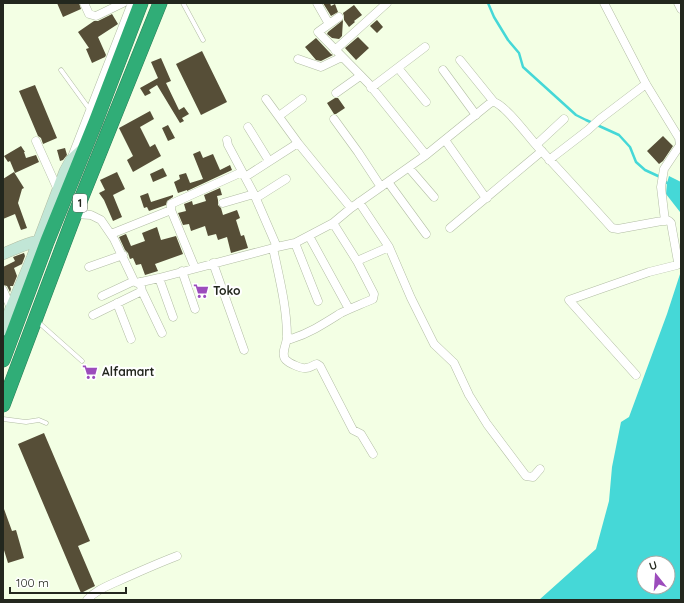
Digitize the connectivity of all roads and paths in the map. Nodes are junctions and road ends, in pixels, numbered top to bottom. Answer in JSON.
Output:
{"nodes":[{"id":1,"x":84,"y":3,"type":"edge"},
{"id":2,"x":123,"y":3,"type":"edge"},
{"id":3,"x":132,"y":3,"type":"edge"},
{"id":4,"x":140,"y":3,"type":"edge"},
{"id":5,"x":160,"y":3,"type":"edge"},
{"id":6,"x":183,"y":3,"type":"edge"},
{"id":7,"x":316,"y":3,"type":"edge"},
{"id":8,"x":387,"y":3,"type":"edge"},
{"id":9,"x":604,"y":3,"type":"edge"},
{"id":10,"x":678,"y":3,"type":"edge"},
{"id":11,"x":681,"y":9,"type":"edge"},
{"id":12,"x":339,"y":18,"type":"dead end"},
{"id":13,"x":329,"y":24,"type":"junction"},
{"id":14,"x":203,"y":40,"type":"dead end"},
{"id":15,"x":425,"y":47,"type":"dead end"},
{"id":16,"x":335,"y":50,"type":"junction"},
{"id":17,"x":342,"y":57,"type":"junction"},
{"id":18,"x":298,"y":59,"type":"dead end"},
{"id":19,"x":460,"y":60,"type":"dead end"},
{"id":20,"x":398,"y":68,"type":"junction"},
{"id":21,"x":60,"y":70,"type":"dead end"},
{"id":22,"x":443,"y":70,"type":"dead end"},
{"id":23,"x":360,"y":76,"type":"junction"},
{"id":24,"x":646,"y":84,"type":"junction"},
{"id":25,"x":372,"y":88,"type":"junction"},
{"id":26,"x":336,"y":93,"type":"dead end"},
{"id":27,"x":266,"y":99,"type":"dead end"},
{"id":28,"x":302,"y":99,"type":"dead end"},
{"id":29,"x":426,"y":102,"type":"dead end"},
{"id":30,"x":494,"y":102,"type":"junction"},
{"id":31,"x":90,"y":110,"type":"junction"},
{"id":32,"x":476,"y":115,"type":"junction"},
{"id":33,"x":279,"y":116,"type":"junction"},
{"id":34,"x":334,"y":119,"type":"dead end"},
{"id":35,"x":564,"y":119,"type":"dead end"},
{"id":36,"x":248,"y":127,"type":"dead end"},
{"id":37,"x":227,"y":140,"type":"dead end"},
{"id":38,"x":445,"y":140,"type":"junction"},
{"id":39,"x":36,"y":141,"type":"dead end"},
{"id":40,"x":298,"y":143,"type":"junction"},
{"id":41,"x":536,"y":145,"type":"junction"},
{"id":42,"x":680,"y":145,"type":"edge"},
{"id":43,"x":85,"y":148,"type":"junction"},
{"id":44,"x":542,"y":151,"type":"junction"},
{"id":45,"x":426,"y":155,"type":"junction"},
{"id":46,"x":71,"y":160,"type":"junction"},
{"id":47,"x":549,"y":160,"type":"junction"},
{"id":48,"x":269,"y":162,"type":"junction"},
{"id":49,"x":409,"y":168,"type":"junction"},
{"id":50,"x":244,"y":174,"type":"junction"},
{"id":51,"x":286,"y":179,"type":"dead end"},
{"id":52,"x":385,"y":184,"type":"junction"},
{"id":53,"x":58,"y":190,"type":"junction"},
{"id":54,"x":255,"y":196,"type":"junction"},
{"id":55,"x":434,"y":197,"type":"dead end"},
{"id":56,"x":487,"y":198,"type":"junction"},
{"id":57,"x":359,"y":202,"type":"junction"},
{"id":58,"x":223,"y":203,"type":"dead end"},
{"id":59,"x":351,"y":208,"type":"junction"},
{"id":60,"x":171,"y":210,"type":"junction"},
{"id":61,"x":73,"y":220,"type":"junction"},
{"id":62,"x":664,"y":221,"type":"junction"},
{"id":63,"x":56,"y":222,"type":"junction"},
{"id":64,"x":333,"y":222,"type":"junction"},
{"id":65,"x":450,"y":228,"type":"dead end"},
{"id":66,"x":111,"y":234,"type":"junction"},
{"id":67,"x":426,"y":234,"type":"dead end"},
{"id":68,"x":309,"y":236,"type":"junction"},
{"id":69,"x":43,"y":241,"type":"junction"},
{"id":70,"x":296,"y":244,"type":"junction"},
{"id":71,"x":275,"y":247,"type":"junction"},
{"id":72,"x":389,"y":247,"type":"junction"},
{"id":73,"x":3,"y":254,"type":"edge"},
{"id":74,"x":122,"y":255,"type":"junction"},
{"id":75,"x":357,"y":261,"type":"junction"},
{"id":76,"x":212,"y":264,"type":"junction"},
{"id":77,"x":89,"y":266,"type":"dead end"},
{"id":78,"x":195,"y":268,"type":"junction"},
{"id":79,"x":182,"y":271,"type":"junction"},
{"id":80,"x":159,"y":278,"type":"junction"},
{"id":81,"x":139,"y":285,"type":"junction"},
{"id":82,"x":3,"y":290,"type":"edge"},
{"id":83,"x":102,"y":296,"type":"dead end"},
{"id":84,"x":318,"y":301,"type":"dead end"},
{"id":85,"x":117,"y":303,"type":"junction"},
{"id":86,"x":11,"y":308,"type":"junction"},
{"id":87,"x":195,"y":309,"type":"dead end"},
{"id":88,"x":349,"y":309,"type":"junction"},
{"id":89,"x":93,"y":315,"type":"dead end"},
{"id":90,"x":173,"y":316,"type":"dead end"},
{"id":91,"x":35,"y":319,"type":"junction"},
{"id":92,"x":3,"y":330,"type":"edge"},
{"id":93,"x":162,"y":333,"type":"dead end"},
{"id":94,"x":287,"y":336,"type":"junction"},
{"id":95,"x":131,"y":339,"type":"dead end"},
{"id":96,"x":244,"y":350,"type":"dead end"},
{"id":97,"x":3,"y":360,"type":"edge"},
{"id":98,"x":82,"y":361,"type":"dead end"},
{"id":99,"x":636,"y":375,"type":"dead end"},
{"id":100,"x":3,"y":405,"type":"edge"},
{"id":101,"x":3,"y":419,"type":"edge"},
{"id":102,"x":46,"y":423,"type":"dead end"},
{"id":103,"x":373,"y":454,"type":"dead end"},
{"id":104,"x":540,"y":468,"type":"dead end"},
{"id":105,"x":177,"y":556,"type":"dead end"},
{"id":106,"x":91,"y":598,"type":"edge"}],
"edges":[{"from":1,"to":2,"type":"street"},
{"from":3,"to":31,"type":"street"},
{"from":4,"to":43,"type":"highway","number":"1"},
{"from":5,"to":61,"type":"highway","number":"1"},
{"from":6,"to":14,"type":"lane"},
{"from":7,"to":13,"type":"street"},
{"from":8,"to":16,"type":"street"},
{"from":9,"to":24,"type":"street"},
{"from":10,"to":11,"type":"street"},
{"from":12,"to":13,"type":"street"},
{"from":13,"to":16,"type":"street"},
{"from":15,"to":20,"type":"street"},
{"from":16,"to":17,"type":"street"},
{"from":17,"to":18,"type":"street"},
{"from":17,"to":23,"type":"street"},
{"from":19,"to":30,"type":"street"},
{"from":20,"to":25,"type":"street"},
{"from":20,"to":29,"type":"street"},
{"from":21,"to":31,"type":"lane"},
{"from":22,"to":32,"type":"street"},
{"from":23,"to":25,"type":"street"},
{"from":23,"to":26,"type":"street"},
{"from":24,"to":42,"type":"street"},
{"from":24,"to":47,"type":"street"},
{"from":25,"to":45,"type":"street"},
{"from":27,"to":33,"type":"street"},
{"from":28,"to":33,"type":"street"},
{"from":30,"to":32,"type":"street"},
{"from":30,"to":41,"type":"street"},
{"from":31,"to":46,"type":"street"},
{"from":32,"to":38,"type":"street"},
{"from":33,"to":40,"type":"street"},
{"from":34,"to":52,"type":"street"},
{"from":35,"to":41,"type":"street"},
{"from":36,"to":48,"type":"street"},
{"from":37,"to":50,"type":"street"},
{"from":38,"to":45,"type":"street"},
{"from":38,"to":56,"type":"street"},
{"from":39,"to":53,"type":"street"},
{"from":40,"to":48,"type":"street"},
{"from":40,"to":59,"type":"street"},
{"from":41,"to":44,"type":"street"},
{"from":42,"to":62,"type":"street"},
{"from":43,"to":46,"type":"street"},
{"from":43,"to":63,"type":"highway","number":"1"},
{"from":44,"to":47,"type":"street"},
{"from":44,"to":56,"type":"street"},
{"from":45,"to":49,"type":"street"},
{"from":46,"to":53,"type":"street"},
{"from":47,"to":62,"type":"street"},
{"from":48,"to":50,"type":"street"},
{"from":49,"to":52,"type":"street"},
{"from":49,"to":55,"type":"street"},
{"from":50,"to":54,"type":"street"},
{"from":50,"to":60,"type":"street"},
{"from":51,"to":54,"type":"street"},
{"from":52,"to":57,"type":"street"},
{"from":52,"to":67,"type":"street"},
{"from":53,"to":69,"type":"street"},
{"from":54,"to":58,"type":"street"},
{"from":54,"to":71,"type":"street"},
{"from":56,"to":65,"type":"street"},
{"from":57,"to":59,"type":"street"},
{"from":57,"to":72,"type":"street"},
{"from":59,"to":64,"type":"street"},
{"from":60,"to":66,"type":"street"},
{"from":60,"to":78,"type":"street"},
{"from":61,"to":63,"type":"highway"},
{"from":61,"to":66,"type":"street"},
{"from":61,"to":91,"type":"highway","number":"1"},
{"from":62,"to":99,"type":"street"},
{"from":63,"to":69,"type":"highway","number":"1"},
{"from":64,"to":68,"type":"street"},
{"from":64,"to":75,"type":"street"},
{"from":66,"to":74,"type":"street"},
{"from":68,"to":70,"type":"street"},
{"from":68,"to":88,"type":"street"},
{"from":69,"to":73,"type":"street"},
{"from":69,"to":86,"type":"street"},
{"from":69,"to":97,"type":"highway","number":"1"},
{"from":70,"to":71,"type":"street"},
{"from":70,"to":84,"type":"street"},
{"from":71,"to":76,"type":"street"},
{"from":71,"to":94,"type":"street"},
{"from":72,"to":75,"type":"street"},
{"from":72,"to":104,"type":"street"},
{"from":74,"to":77,"type":"street"},
{"from":74,"to":81,"type":"street"},
{"from":75,"to":88,"type":"street"},
{"from":76,"to":78,"type":"street"},
{"from":76,"to":96,"type":"street"},
{"from":78,"to":79,"type":"street"},
{"from":79,"to":80,"type":"street"},
{"from":79,"to":87,"type":"street"},
{"from":80,"to":81,"type":"street"},
{"from":80,"to":90,"type":"street"},
{"from":81,"to":83,"type":"street"},
{"from":81,"to":85,"type":"street"},
{"from":81,"to":93,"type":"street"},
{"from":82,"to":86,"type":"street"},
{"from":85,"to":89,"type":"street"},
{"from":85,"to":95,"type":"street"},
{"from":86,"to":92,"type":"street"},
{"from":88,"to":94,"type":"street"},
{"from":91,"to":98,"type":"lane"},
{"from":91,"to":100,"type":"highway","number":"1"},
{"from":94,"to":103,"type":"street"},
{"from":101,"to":102,"type":"lane"},
{"from":105,"to":106,"type":"street"}]}
